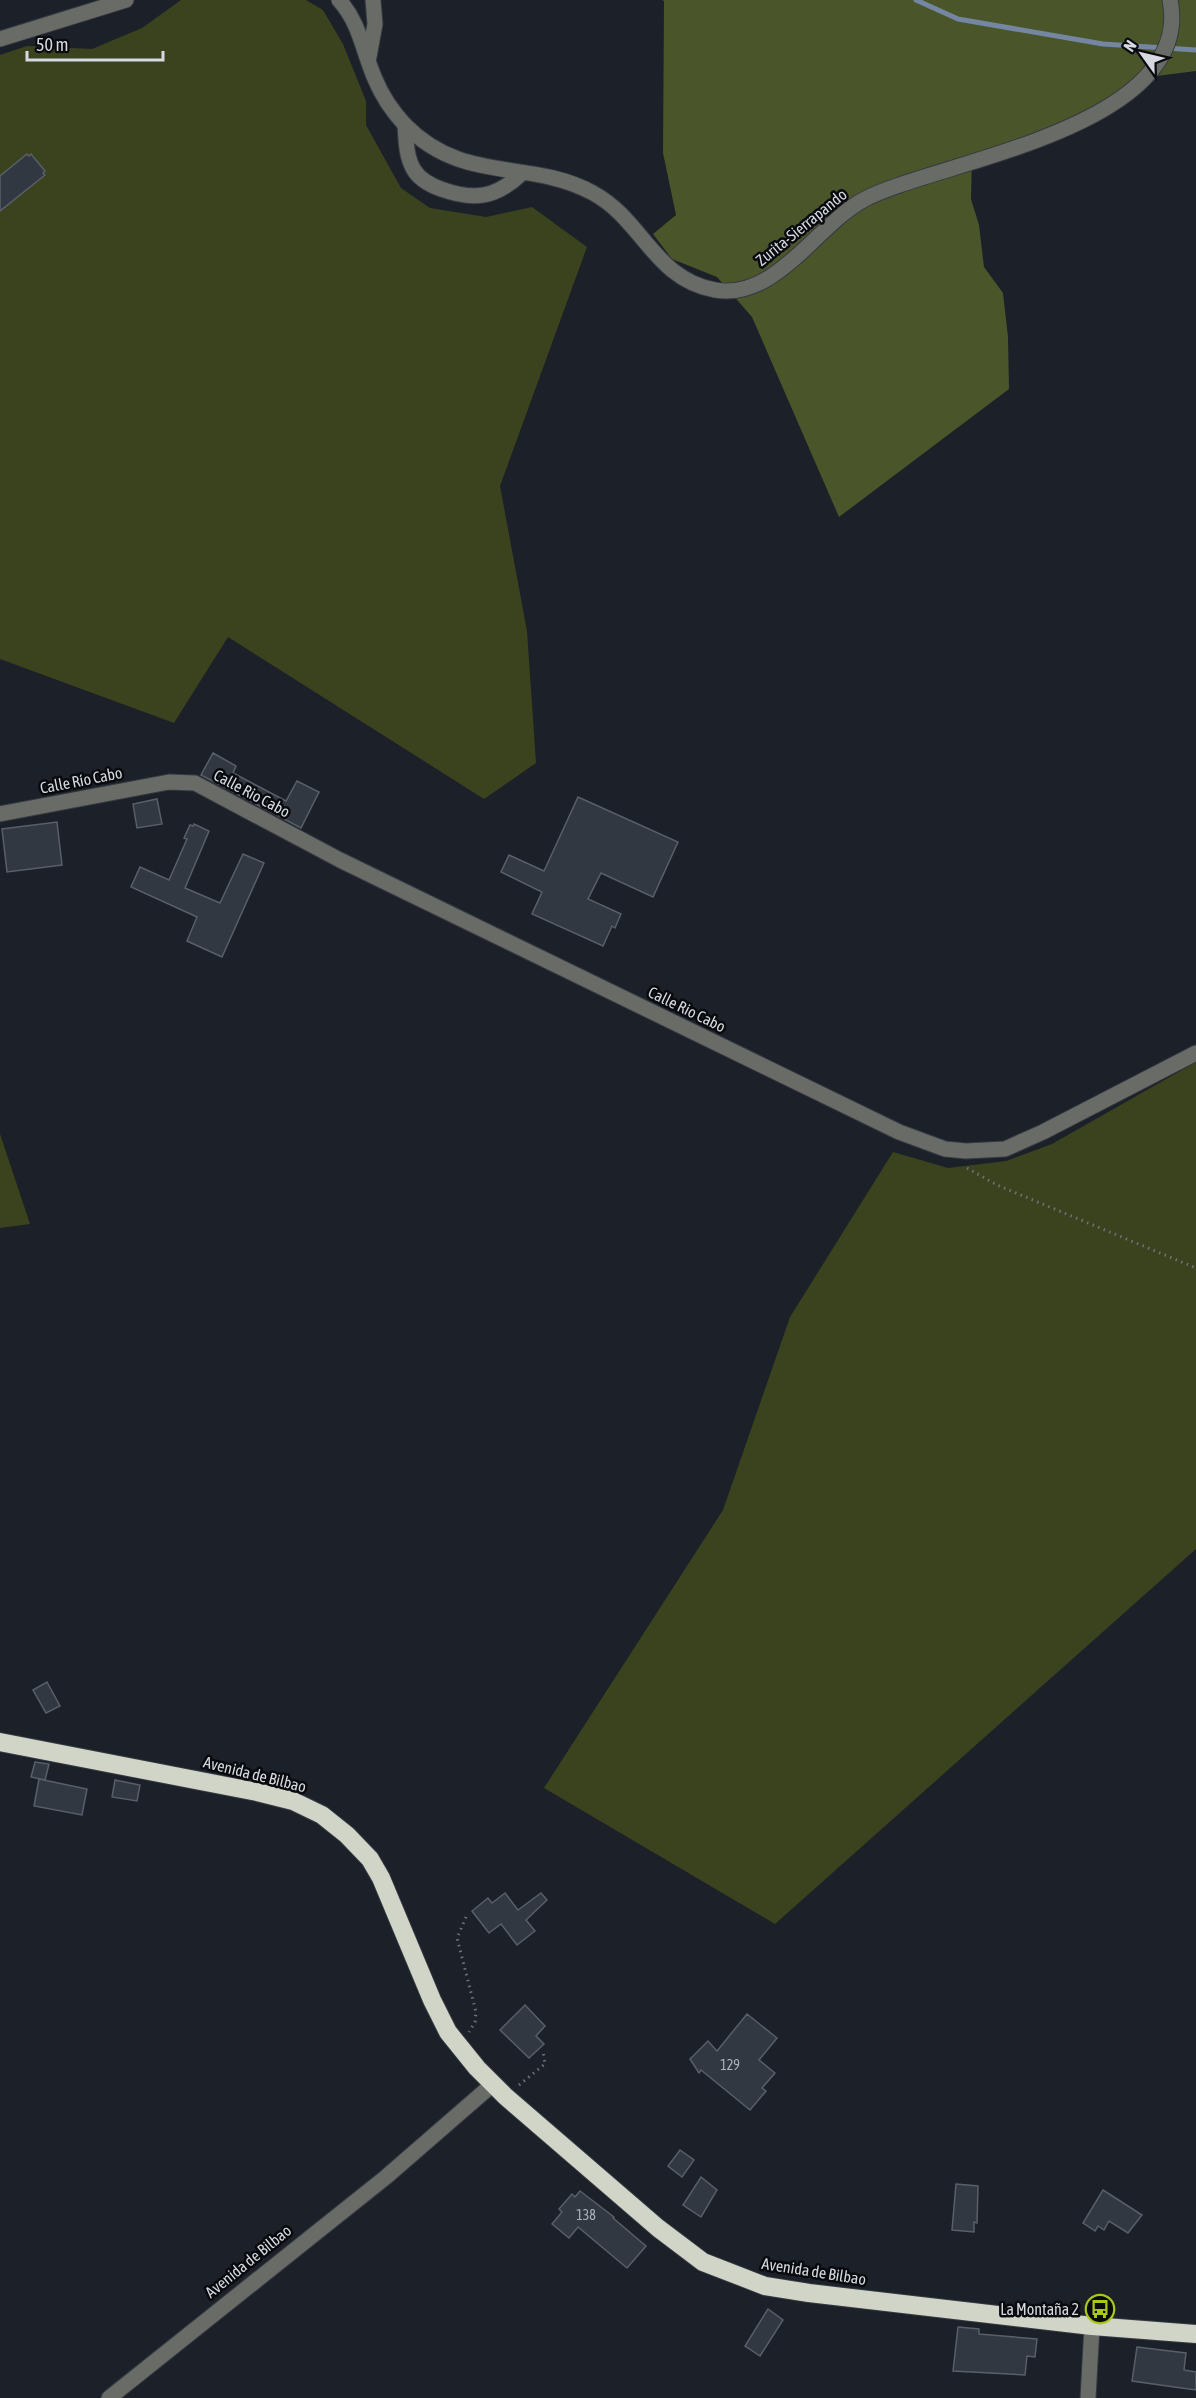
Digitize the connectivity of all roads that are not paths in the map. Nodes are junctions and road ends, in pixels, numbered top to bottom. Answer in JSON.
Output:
{"nodes":[{"id":1,"x":126,"y":0,"type":"edge"},
{"id":2,"x":339,"y":0,"type":"edge"},
{"id":3,"x":373,"y":0,"type":"edge"},
{"id":4,"x":1170,"y":0,"type":"edge"},
{"id":5,"x":0,"y":39,"type":"edge"},
{"id":6,"x":368,"y":60,"type":"junction"},
{"id":7,"x":405,"y":125,"type":"junction"},
{"id":8,"x":522,"y":173,"type":"junction"},
{"id":9,"x":169,"y":782,"type":"joint"},
{"id":10,"x":0,"y":814,"type":"edge"},
{"id":11,"x":1196,"y":1053,"type":"edge"},
{"id":12,"x":0,"y":1742,"type":"edge"},
{"id":13,"x":499,"y":2090,"type":"junction"},
{"id":14,"x":1092,"y":2326,"type":"junction"},
{"id":15,"x":1196,"y":2334,"type":"edge"},
{"id":16,"x":109,"y":2398,"type":"edge"},
{"id":17,"x":1088,"y":2398,"type":"edge"}],
"edges":[{"from":1,"to":5,"type":"street"},
{"from":2,"to":6,"type":"street","name":"Zurita-Sierrapando"},
{"from":3,"to":6,"type":"street"},
{"from":4,"to":8,"type":"street","name":"Zurita-Sierrapando"},
{"from":6,"to":7,"type":"street","name":"Zurita-Sierrapando"},
{"from":7,"to":8,"type":"street","name":"Zurita-Sierrapando"},
{"from":7,"to":8,"type":"street"},
{"from":9,"to":10,"type":"street","name":"Calle Río Cabo"},
{"from":9,"to":11,"type":"street","name":"Calle Rio Cabo"},
{"from":12,"to":13,"type":"highway","name":"Avenida de Bilbao"},
{"from":13,"to":14,"type":"highway","name":"Avenida de Bilbao"},
{"from":13,"to":16,"type":"street","name":"Avenida de Bilbao"},
{"from":14,"to":15,"type":"highway","name":"Avenida de Bilbao"},
{"from":14,"to":17,"type":"street"}]}
